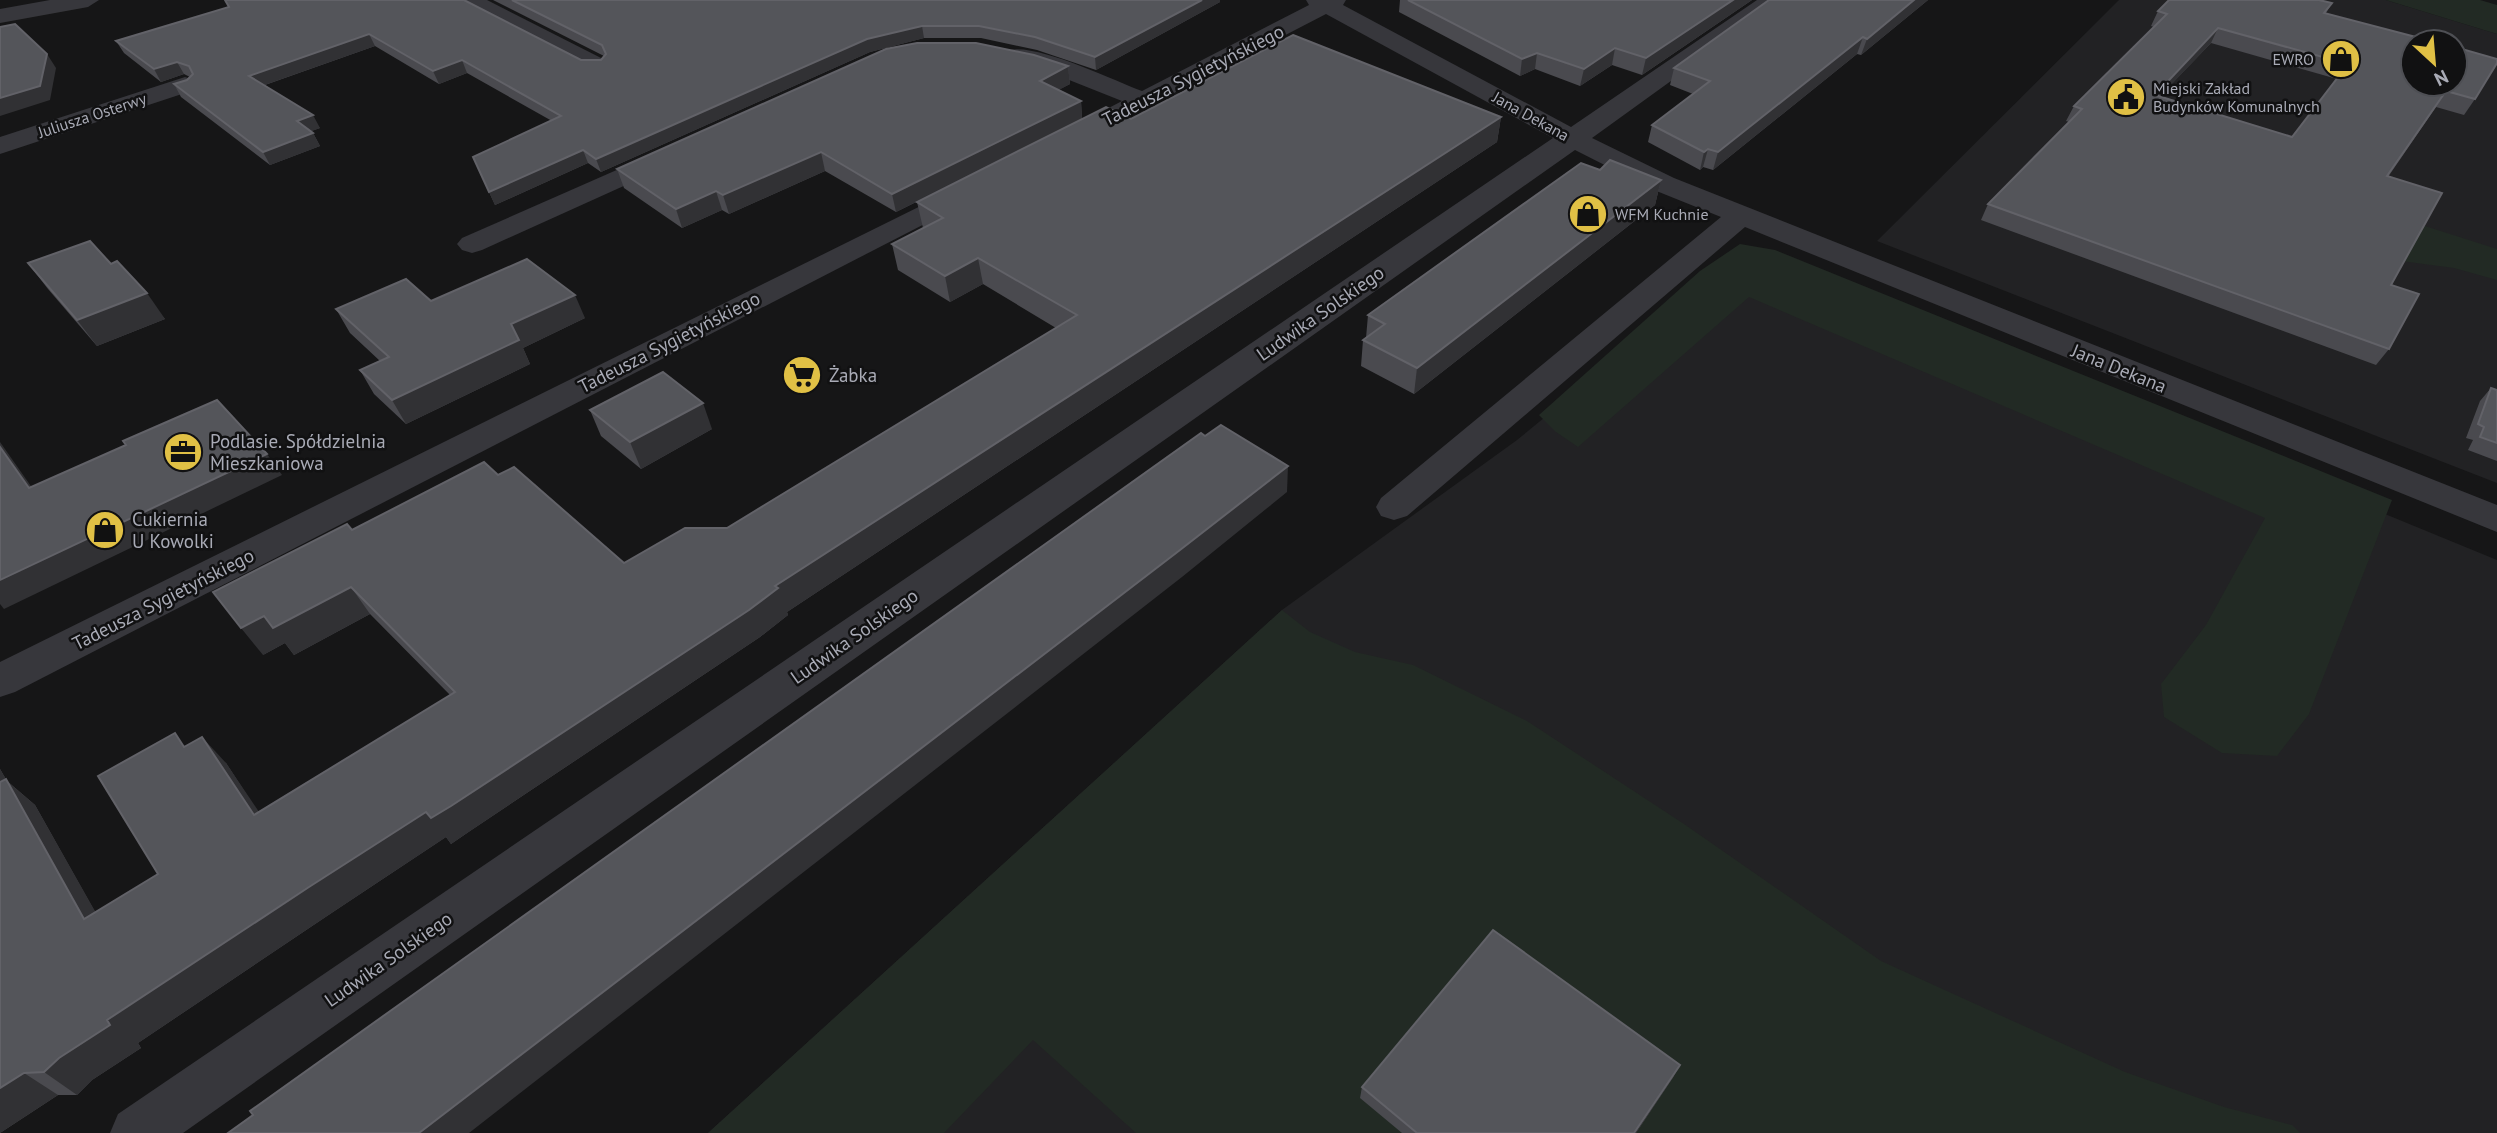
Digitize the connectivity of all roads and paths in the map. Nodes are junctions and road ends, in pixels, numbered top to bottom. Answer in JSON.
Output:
{"nodes":[{"id":1,"x":88,"y":0,"type":"edge"},
{"id":2,"x":469,"y":0,"type":"edge"},
{"id":3,"x":1772,"y":0,"type":"edge"},
{"id":4,"x":1327,"y":2,"type":"edge"},
{"id":5,"x":0,"y":16,"type":"edge"},
{"id":6,"x":998,"y":52,"type":"edge"},
{"id":7,"x":596,"y":65,"type":"edge"},
{"id":8,"x":185,"y":85,"type":"edge"},
{"id":9,"x":1144,"y":101,"type":"junction"},
{"id":10,"x":1572,"y":138,"type":"junction"},
{"id":11,"x":694,"y":143,"type":"edge"},
{"id":12,"x":0,"y":146,"type":"edge"},
{"id":13,"x":1047,"y":151,"type":"edge"},
{"id":14,"x":998,"y":175,"type":"edge"},
{"id":15,"x":1741,"y":215,"type":"junction"},
{"id":16,"x":472,"y":244,"type":"dead end"},
{"id":17,"x":1394,"y":507,"type":"dead end"},
{"id":18,"x":2497,"y":519,"type":"edge"},
{"id":19,"x":0,"y":681,"type":"edge"},
{"id":20,"x":137,"y":1133,"type":"edge"}],
"edges":[{"from":1,"to":5,"type":"street"},
{"from":2,"to":7,"type":"street"},
{"from":3,"to":10,"type":"street","name":"Ludwika Solskiego"},
{"from":4,"to":9,"type":"street","name":"Tadeusza Sygietyńskiego"},
{"from":4,"to":10,"type":"street","name":"Jana Dekana"},
{"from":6,"to":9,"type":"street"},
{"from":8,"to":12,"type":"street","name":"Juliusza Osterwy"},
{"from":9,"to":13,"type":"street","name":"Tadeusza Sygietyńskiego"},
{"from":10,"to":15,"type":"street","name":"Jana Dekana"},
{"from":10,"to":20,"type":"street","name":"Ludwika Solskiego"},
{"from":11,"to":16,"type":"street"},
{"from":14,"to":19,"type":"street","name":"Tadeusza Sygietyńskiego"},
{"from":15,"to":17,"type":"street"},
{"from":15,"to":18,"type":"street","name":"Jana Dekana"}]}
